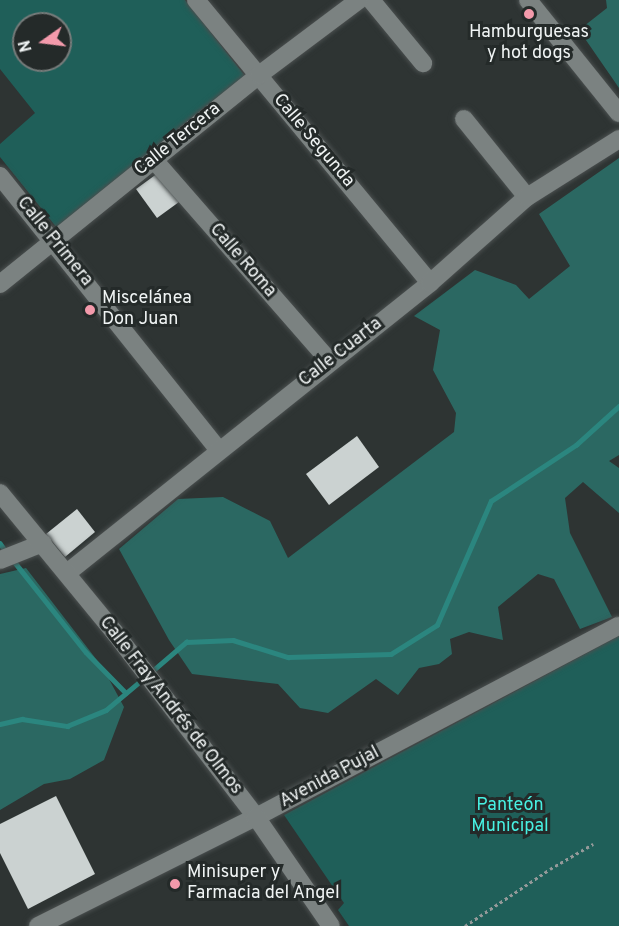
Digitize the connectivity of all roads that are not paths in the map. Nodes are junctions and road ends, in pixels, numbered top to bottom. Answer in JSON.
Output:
{"nodes":[{"id":1,"x":196,"y":0,"type":"edge"},
{"id":2,"x":359,"y":0,"type":"edge"},
{"id":3,"x":371,"y":0,"type":"edge"},
{"id":4,"x":528,"y":0,"type":"edge"},
{"id":5,"x":423,"y":63,"type":"dead end"},
{"id":6,"x":259,"y":75,"type":"junction"},
{"id":7,"x":619,"y":113,"type":"edge"},
{"id":8,"x":464,"y":119,"type":"dead end"},
{"id":9,"x":619,"y":139,"type":"edge"},
{"id":10,"x":154,"y":160,"type":"junction"},
{"id":11,"x":0,"y":176,"type":"edge"},
{"id":12,"x":527,"y":197,"type":"junction"},
{"id":13,"x":54,"y":241,"type":"junction"},
{"id":14,"x":430,"y":283,"type":"junction"},
{"id":15,"x":0,"y":284,"type":"edge"},
{"id":16,"x":330,"y":362,"type":"junction"},
{"id":17,"x":219,"y":450,"type":"junction"},
{"id":18,"x":0,"y":493,"type":"edge"},
{"id":19,"x":43,"y":543,"type":"junction"},
{"id":20,"x":0,"y":560,"type":"edge"},
{"id":21,"x":67,"y":573,"type":"junction"},
{"id":22,"x":619,"y":626,"type":"edge"},
{"id":23,"x":256,"y":817,"type":"junction"},
{"id":24,"x":38,"y":926,"type":"edge"},
{"id":25,"x":331,"y":926,"type":"edge"}],
"edges":[{"from":1,"to":6,"type":"street","name":"Calle Segunda"},
{"from":2,"to":6,"type":"street","name":"Calle Tercera"},
{"from":3,"to":5,"type":"street"},
{"from":4,"to":7,"type":"street"},
{"from":6,"to":10,"type":"street","name":"Calle Tercera"},
{"from":6,"to":14,"type":"street","name":"Calle Segunda"},
{"from":8,"to":12,"type":"street"},
{"from":9,"to":12,"type":"street","name":"Calle Cuarta"},
{"from":10,"to":13,"type":"street","name":"Calle Tercera"},
{"from":10,"to":16,"type":"street","name":"Calle Roma"},
{"from":11,"to":13,"type":"street","name":"Calle Primera"},
{"from":12,"to":14,"type":"street","name":"Calle Cuarta"},
{"from":13,"to":15,"type":"street","name":"Calle Tercera"},
{"from":13,"to":17,"type":"street","name":"Calle Primera"},
{"from":14,"to":16,"type":"street","name":"Calle Cuarta"},
{"from":16,"to":17,"type":"street","name":"Calle Cuarta"},
{"from":17,"to":21,"type":"street","name":"Calle Cuarta"},
{"from":18,"to":19,"type":"street","name":"Calle Fray Andrés de Olmos"},
{"from":19,"to":20,"type":"street"},
{"from":19,"to":21,"type":"street","name":"Calle Fray Andrés de Olmos"},
{"from":21,"to":23,"type":"street","name":"Calle Fray Andrés de Olmos"},
{"from":22,"to":23,"type":"street","name":"Avenida Pujal"},
{"from":23,"to":24,"type":"street","name":"Avenida Pujal"},
{"from":23,"to":25,"type":"street","name":"Calle Fray Andrés de Olmos"}]}
